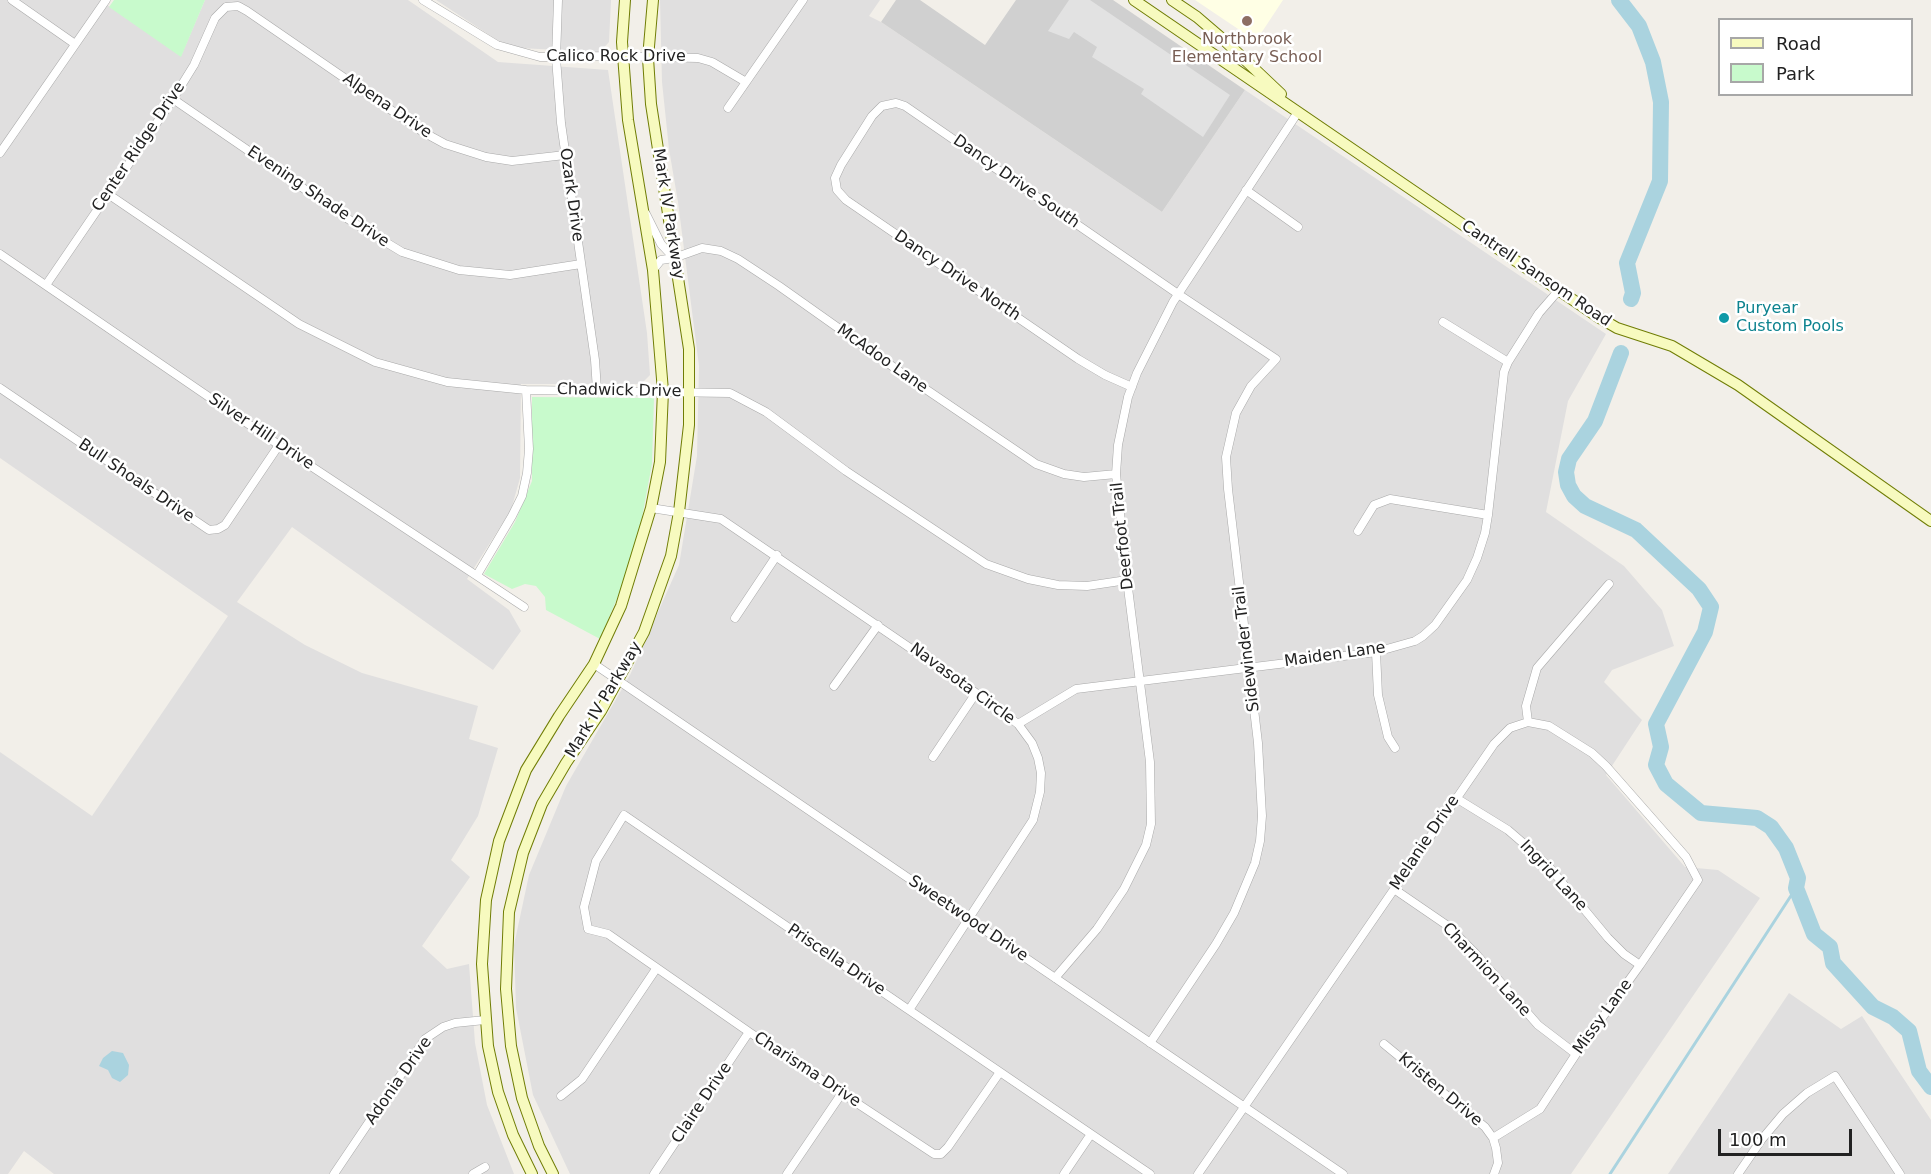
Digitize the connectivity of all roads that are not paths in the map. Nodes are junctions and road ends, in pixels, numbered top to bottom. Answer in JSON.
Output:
{"nodes":[{"id":1,"x":12,"y":0,"type":"edge"},
{"id":2,"x":106,"y":0,"type":"edge"},
{"id":3,"x":423,"y":0,"type":"edge"},
{"id":4,"x":558,"y":0,"type":"edge"},
{"id":5,"x":625,"y":0,"type":"edge"},
{"id":6,"x":653,"y":0,"type":"edge"},
{"id":7,"x":804,"y":0,"type":"edge"},
{"id":8,"x":1134,"y":0,"type":"edge"},
{"id":9,"x":1173,"y":0,"type":"edge"},
{"id":10,"x":226,"y":6,"type":"joint"},
{"id":11,"x":1190,"y":12,"type":"junction"},
{"id":12,"x":1178,"y":30,"type":"junction"},
{"id":13,"x":75,"y":44,"type":"junction"},
{"id":14,"x":623,"y":56,"type":"junction"},
{"id":15,"x":556,"y":58,"type":"junction"},
{"id":16,"x":648,"y":58,"type":"junction"},
{"id":17,"x":746,"y":82,"type":"junction"},
{"id":18,"x":173,"y":99,"type":"junction"},
{"id":19,"x":728,"y":108,"type":"dead end"},
{"id":20,"x":1298,"y":112,"type":"junction"},
{"id":21,"x":859,"y":136,"type":"joint"},
{"id":22,"x":0,"y":153,"type":"edge"},
{"id":23,"x":565,"y":155,"type":"junction"},
{"id":24,"x":1246,"y":190,"type":"junction"},
{"id":25,"x":108,"y":194,"type":"junction"},
{"id":26,"x":643,"y":207,"type":"junction"},
{"id":27,"x":1298,"y":227,"type":"dead end"},
{"id":28,"x":0,"y":254,"type":"edge"},
{"id":29,"x":674,"y":258,"type":"junction"},
{"id":30,"x":581,"y":264,"type":"junction"},
{"id":31,"x":653,"y":270,"type":"junction"},
{"id":32,"x":46,"y":285,"type":"junction"},
{"id":33,"x":1558,"y":290,"type":"junction"},
{"id":34,"x":1178,"y":294,"type":"junction"},
{"id":35,"x":1443,"y":322,"type":"dead end"},
{"id":36,"x":1508,"y":362,"type":"junction"},
{"id":37,"x":1132,"y":387,"type":"junction"},
{"id":38,"x":0,"y":388,"type":"edge"},
{"id":39,"x":526,"y":390,"type":"junction"},
{"id":40,"x":597,"y":390,"type":"junction"},
{"id":41,"x":663,"y":391,"type":"junction"},
{"id":42,"x":689,"y":391,"type":"junction"},
{"id":43,"x":279,"y":445,"type":"junction"},
{"id":44,"x":1116,"y":474,"type":"junction"},
{"id":45,"x":651,"y":508,"type":"junction"},
{"id":46,"x":679,"y":512,"type":"junction"},
{"id":47,"x":1488,"y":515,"type":"junction"},
{"id":48,"x":1931,"y":520,"type":"edge"},
{"id":49,"x":1358,"y":531,"type":"dead end"},
{"id":50,"x":777,"y":555,"type":"junction"},
{"id":51,"x":477,"y":575,"type":"junction"},
{"id":52,"x":1127,"y":580,"type":"junction"},
{"id":53,"x":1609,"y":584,"type":"dead end"},
{"id":54,"x":524,"y":607,"type":"dead end"},
{"id":55,"x":735,"y":618,"type":"dead end"},
{"id":56,"x":878,"y":625,"type":"junction"},
{"id":57,"x":1376,"y":652,"type":"junction"},
{"id":58,"x":594,"y":664,"type":"junction"},
{"id":59,"x":1250,"y":667,"type":"junction"},
{"id":60,"x":618,"y":681,"type":"junction"},
{"id":61,"x":1140,"y":681,"type":"junction"},
{"id":62,"x":834,"y":686,"type":"dead end"},
{"id":63,"x":976,"y":693,"type":"junction"},
{"id":64,"x":1528,"y":722,"type":"junction"},
{"id":65,"x":1018,"y":724,"type":"junction"},
{"id":66,"x":1395,"y":748,"type":"dead end"},
{"id":67,"x":933,"y":757,"type":"dead end"},
{"id":68,"x":1456,"y":798,"type":"junction"},
{"id":69,"x":1394,"y":889,"type":"junction"},
{"id":70,"x":968,"y":919,"type":"junction"},
{"id":71,"x":588,"y":929,"type":"joint"},
{"id":72,"x":1640,"y":965,"type":"junction"},
{"id":73,"x":656,"y":969,"type":"junction"},
{"id":74,"x":1055,"y":978,"type":"junction"},
{"id":75,"x":909,"y":1010,"type":"junction"},
{"id":76,"x":485,"y":1020,"type":"junction"},
{"id":77,"x":749,"y":1032,"type":"junction"},
{"id":78,"x":1150,"y":1043,"type":"junction"},
{"id":79,"x":1384,"y":1044,"type":"dead end"},
{"id":80,"x":1576,"y":1054,"type":"junction"},
{"id":81,"x":1000,"y":1072,"type":"junction"},
{"id":82,"x":842,"y":1093,"type":"junction"},
{"id":83,"x":561,"y":1096,"type":"dead end"},
{"id":84,"x":1244,"y":1107,"type":"junction"},
{"id":85,"x":1091,"y":1134,"type":"junction"},
{"id":86,"x":1493,"y":1138,"type":"junction"},
{"id":87,"x":485,"y":1167,"type":"dead end"},
{"id":88,"x":1898,"y":1173,"type":"edge"},
{"id":89,"x":334,"y":1174,"type":"edge"},
{"id":90,"x":472,"y":1174,"type":"edge"},
{"id":91,"x":532,"y":1174,"type":"edge"},
{"id":92,"x":554,"y":1174,"type":"edge"},
{"id":93,"x":654,"y":1174,"type":"edge"},
{"id":94,"x":787,"y":1174,"type":"edge"},
{"id":95,"x":1064,"y":1174,"type":"edge"},
{"id":96,"x":1150,"y":1174,"type":"edge"},
{"id":97,"x":1198,"y":1174,"type":"edge"},
{"id":98,"x":1343,"y":1174,"type":"edge"},
{"id":99,"x":1494,"y":1174,"type":"edge"},
{"id":100,"x":1738,"y":1174,"type":"edge"}],
"edges":[{"from":1,"to":13,"type":"street"},
{"from":2,"to":13,"type":"street"},
{"from":3,"to":15,"type":"street","name":"Calico Rock Drive"},
{"from":4,"to":15,"type":"street","name":"Ozark Drive"},
{"from":5,"to":14,"type":"main road","name":"Mark IV Parkway"},
{"from":6,"to":16,"type":"main road","name":"Mark IV Parkway"},
{"from":7,"to":17,"type":"street"},
{"from":8,"to":12,"type":"main road","name":"Cantrell Sansom Road"},
{"from":9,"to":11,"type":"main road","name":"Cantrell Sansom Road"},
{"from":10,"to":18,"type":"street","name":"Center Ridge Drive"},
{"from":10,"to":23,"type":"street","name":"Alpena Drive"},
{"from":11,"to":12,"type":"main road"},
{"from":11,"to":20,"type":"main road","name":"Cantrell Sansom Road"},
{"from":12,"to":20,"type":"main road","name":"Cantrell Sansom Road"},
{"from":13,"to":22,"type":"street"},
{"from":14,"to":15,"type":"street","name":"Calico Rock Drive"},
{"from":14,"to":16,"type":"street","name":"Calico Rock Drive"},
{"from":14,"to":26,"type":"main road","name":"Mark IV Parkway"},
{"from":15,"to":23,"type":"street","name":"Ozark Drive"},
{"from":16,"to":17,"type":"street","name":"Calico Rock Drive"},
{"from":16,"to":29,"type":"main road","name":"Mark IV Parkway"},
{"from":17,"to":19,"type":"street"},
{"from":18,"to":25,"type":"street","name":"Center Ridge Drive"},
{"from":18,"to":30,"type":"street","name":"Evening Shade Drive"},
{"from":20,"to":24,"type":"street","name":"Deerfoot Trail"},
{"from":20,"to":33,"type":"main road","name":"Cantrell Sansom Road"},
{"from":21,"to":34,"type":"street","name":"Dancy Drive South"},
{"from":21,"to":37,"type":"street","name":"Dancy Drive North"},
{"from":23,"to":30,"type":"street","name":"Ozark Drive"},
{"from":24,"to":27,"type":"street"},
{"from":24,"to":34,"type":"street","name":"Deerfoot Trail"},
{"from":25,"to":32,"type":"street","name":"Center Ridge Drive"},
{"from":25,"to":39,"type":"street","name":"Chadwick Drive"},
{"from":26,"to":29,"type":"street"},
{"from":26,"to":31,"type":"main road","name":"Mark IV Parkway"},
{"from":28,"to":32,"type":"street","name":"Silver Hill Drive"},
{"from":29,"to":31,"type":"street","name":"McAdoo Lane"},
{"from":29,"to":42,"type":"main road","name":"Mark IV Parkway"},
{"from":29,"to":44,"type":"street","name":"McAdoo Lane"},
{"from":30,"to":40,"type":"street","name":"Ozark Drive"},
{"from":31,"to":41,"type":"main road","name":"Mark IV Parkway"},
{"from":32,"to":43,"type":"street","name":"Silver Hill Drive"},
{"from":33,"to":36,"type":"street","name":"Maiden Lane"},
{"from":33,"to":48,"type":"main road","name":"Cantrell Sansom Road"},
{"from":34,"to":37,"type":"street","name":"Deerfoot Trail"},
{"from":34,"to":59,"type":"street","name":"Sidewinder Trail"},
{"from":35,"to":36,"type":"street"},
{"from":36,"to":47,"type":"street","name":"Maiden Lane"},
{"from":37,"to":44,"type":"street","name":"Deerfoot Trail"},
{"from":38,"to":43,"type":"street","name":"Bull Shoals Drive"},
{"from":39,"to":40,"type":"street","name":"Chadwick Drive"},
{"from":39,"to":51,"type":"street"},
{"from":40,"to":41,"type":"street","name":"Chadwick Drive"},
{"from":41,"to":42,"type":"street","name":"Chadwick Drive"},
{"from":41,"to":45,"type":"main road","name":"Mark IV Parkway"},
{"from":42,"to":46,"type":"main road","name":"Mark IV Parkway"},
{"from":42,"to":52,"type":"street","name":"Chadwick Drive"},
{"from":43,"to":51,"type":"street","name":"Silver Hill Drive"},
{"from":44,"to":52,"type":"street","name":"Deerfoot Trail"},
{"from":45,"to":46,"type":"street","name":"Navasota Circle"},
{"from":45,"to":58,"type":"main road","name":"Mark IV Parkway"},
{"from":46,"to":50,"type":"street","name":"Navasota Circle"},
{"from":46,"to":60,"type":"main road","name":"Mark IV Parkway"},
{"from":47,"to":49,"type":"street"},
{"from":47,"to":57,"type":"street","name":"Maiden Lane"},
{"from":50,"to":55,"type":"street"},
{"from":50,"to":56,"type":"street","name":"Navasota Circle"},
{"from":51,"to":54,"type":"street","name":"Silver Hill Drive"},
{"from":52,"to":61,"type":"street","name":"Deerfoot Trail"},
{"from":53,"to":64,"type":"street"},
{"from":56,"to":62,"type":"street"},
{"from":56,"to":63,"type":"street","name":"Navasota Circle"},
{"from":57,"to":59,"type":"street","name":"Maiden Lane"},
{"from":57,"to":66,"type":"street"},
{"from":58,"to":60,"type":"street","name":"Sweetwood Drive"},
{"from":58,"to":76,"type":"main road","name":"Mark IV Parkway"},
{"from":59,"to":61,"type":"street","name":"Maiden Lane"},
{"from":59,"to":78,"type":"street","name":"Sidewinder Trail"},
{"from":60,"to":70,"type":"street","name":"Sweetwood Drive"},
{"from":60,"to":92,"type":"main road","name":"Mark IV Parkway"},
{"from":61,"to":65,"type":"street","name":"Maiden Lane"},
{"from":61,"to":74,"type":"street","name":"Deerfoot Trail"},
{"from":63,"to":65,"type":"street","name":"Navasota Circle"},
{"from":63,"to":67,"type":"street"},
{"from":64,"to":68,"type":"street","name":"Melanie Drive"},
{"from":64,"to":72,"type":"street","name":"Missy Lane"},
{"from":65,"to":70,"type":"street","name":"Navasota Circle"},
{"from":68,"to":69,"type":"street","name":"Melanie Drive"},
{"from":68,"to":72,"type":"street","name":"Ingrid Lane"},
{"from":69,"to":80,"type":"street","name":"Charmion Lane"},
{"from":69,"to":84,"type":"street","name":"Melanie Drive"},
{"from":70,"to":74,"type":"street","name":"Sweetwood Drive"},
{"from":70,"to":75,"type":"street","name":"Navasota Circle"},
{"from":71,"to":73,"type":"street","name":"Charisma Drive"},
{"from":71,"to":75,"type":"street","name":"Priscella Drive"},
{"from":72,"to":80,"type":"street","name":"Missy Lane"},
{"from":73,"to":77,"type":"street","name":"Charisma Drive"},
{"from":73,"to":83,"type":"street"},
{"from":74,"to":78,"type":"street","name":"Sweetwood Drive"},
{"from":75,"to":81,"type":"street","name":"Priscella Drive"},
{"from":76,"to":89,"type":"street","name":"Adonia Drive"},
{"from":76,"to":91,"type":"main road","name":"Mark IV Parkway"},
{"from":77,"to":82,"type":"street","name":"Charisma Drive"},
{"from":77,"to":93,"type":"street","name":"Claire Drive"},
{"from":78,"to":84,"type":"street","name":"Sweetwood Drive"},
{"from":79,"to":86,"type":"street","name":"Kristen Drive"},
{"from":80,"to":86,"type":"street","name":"Missy Lane"},
{"from":81,"to":82,"type":"street","name":"Charisma Drive"},
{"from":81,"to":85,"type":"street","name":"Priscella Drive"},
{"from":82,"to":94,"type":"street"},
{"from":84,"to":97,"type":"street","name":"Melanie Drive"},
{"from":84,"to":98,"type":"street","name":"Sweetwood Drive"},
{"from":85,"to":95,"type":"street"},
{"from":85,"to":96,"type":"street","name":"Priscella Drive"},
{"from":86,"to":99,"type":"street","name":"Kristen Drive"},
{"from":87,"to":90,"type":"street"},
{"from":88,"to":100,"type":"street"}]}
